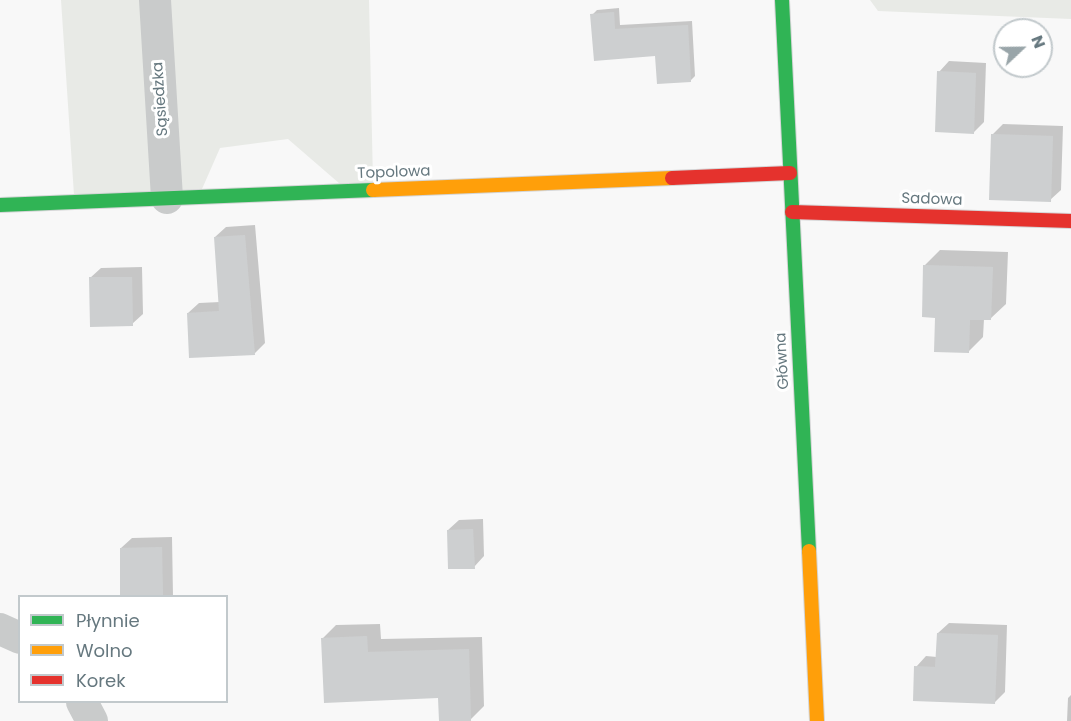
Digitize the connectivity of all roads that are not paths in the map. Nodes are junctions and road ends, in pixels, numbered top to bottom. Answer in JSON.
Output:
{"nodes":[{"id":1,"x":155,"y":0,"type":"edge"},
{"id":2,"x":782,"y":0,"type":"edge"},
{"id":3,"x":790,"y":173,"type":"junction"},
{"id":4,"x":167,"y":198,"type":"junction"},
{"id":5,"x":0,"y":205,"type":"edge"},
{"id":6,"x":792,"y":212,"type":"junction"},
{"id":7,"x":1071,"y":221,"type":"edge"},
{"id":8,"x":0,"y":630,"type":"edge"},
{"id":9,"x":18,"y":637,"type":"edge"},
{"id":10,"x":83,"y":703,"type":"edge"},
{"id":11,"x":92,"y":721,"type":"edge"},
{"id":12,"x":817,"y":721,"type":"edge"}],
"edges":[{"from":1,"to":4,"type":"street","name":"Sąsiedzka"},
{"from":2,"to":3,"type":"street","name":"Główna"},
{"from":3,"to":4,"type":"street","name":"Topolowa"},
{"from":3,"to":6,"type":"street","name":"Główna"},
{"from":4,"to":5,"type":"street","name":"Topolowa"},
{"from":6,"to":7,"type":"street","name":"Sadowa"},
{"from":6,"to":12,"type":"street","name":"Główna"},
{"from":8,"to":9,"type":"street"},
{"from":10,"to":11,"type":"street"}]}
